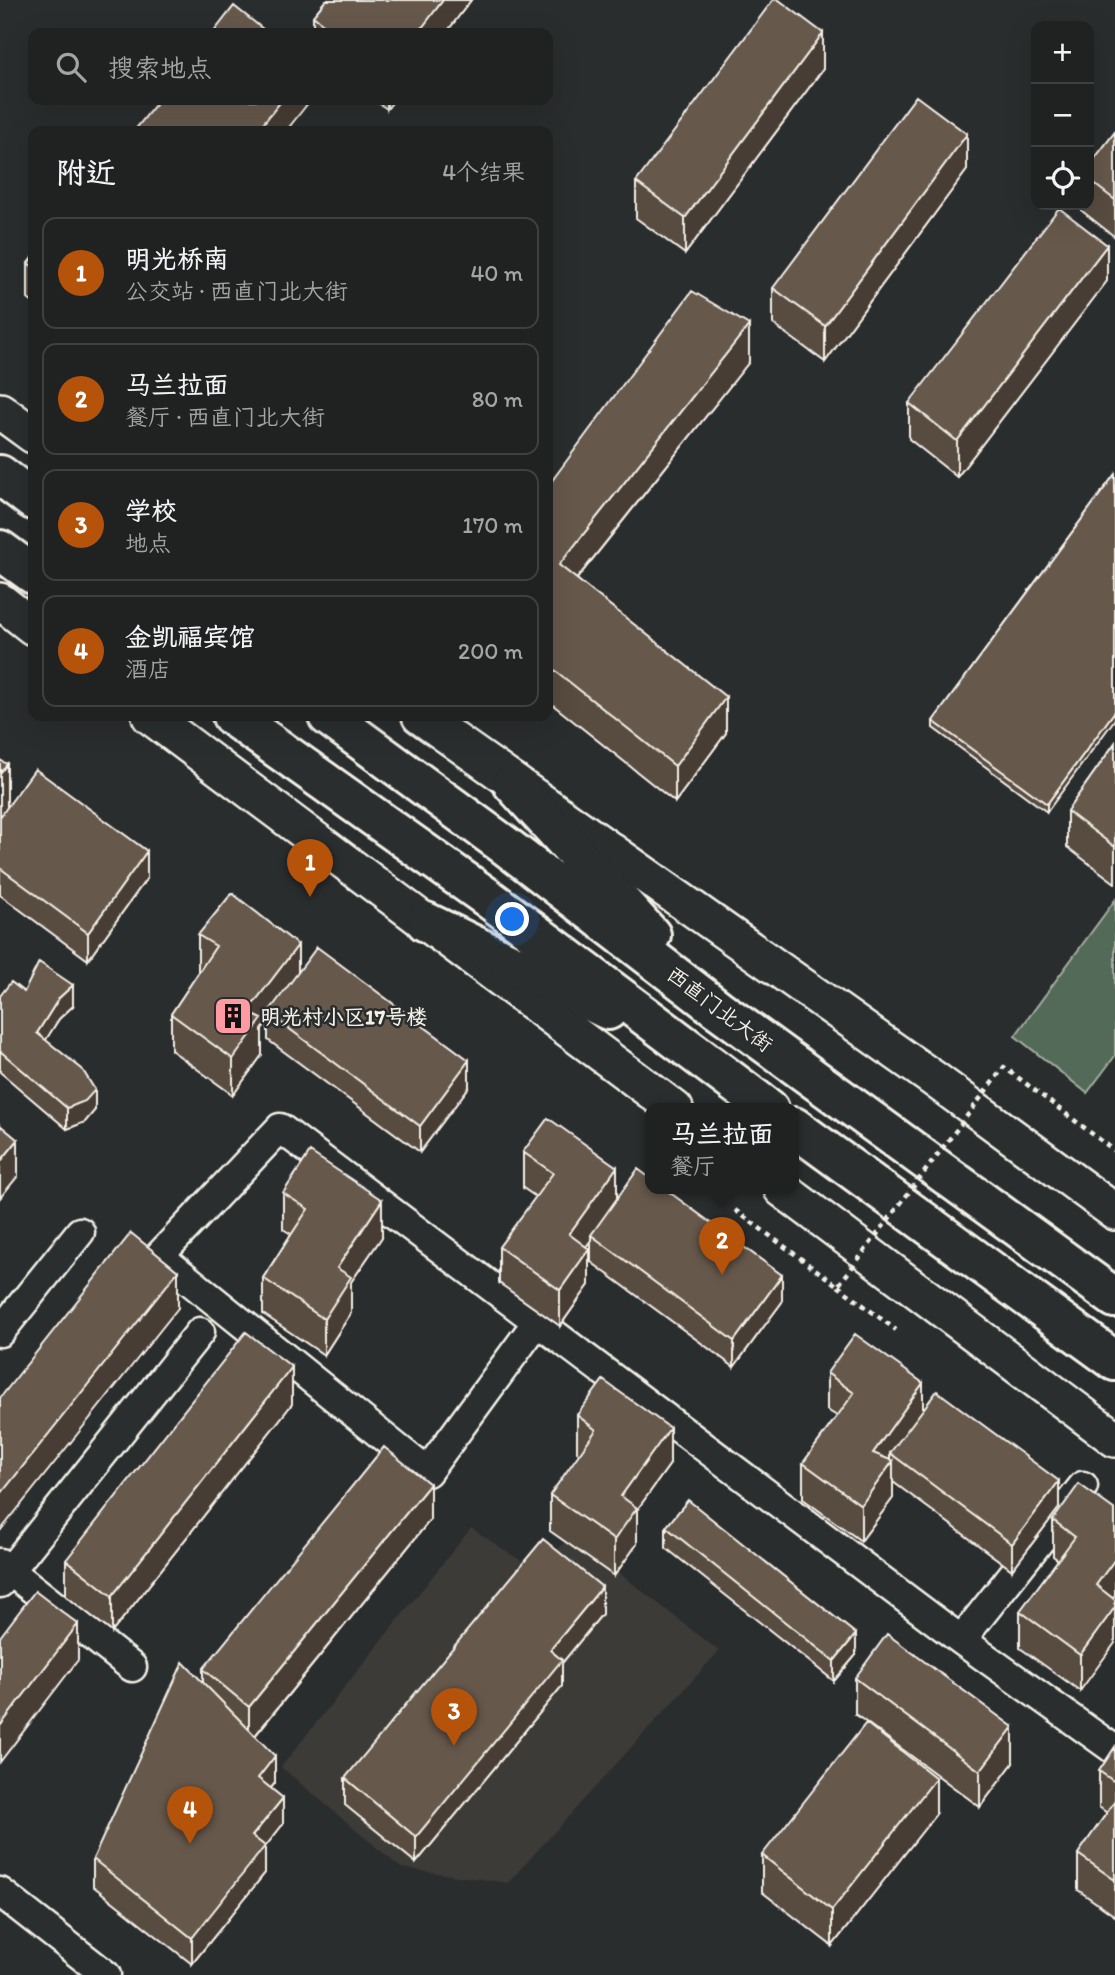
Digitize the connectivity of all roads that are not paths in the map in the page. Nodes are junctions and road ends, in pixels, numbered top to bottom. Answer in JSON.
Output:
{"nodes":[{"id":1,"x":0,"y":411,"type":"edge"},
{"id":2,"x":28,"y":431,"type":"edge"},
{"id":3,"x":0,"y":475,"type":"edge"},
{"id":4,"x":28,"y":496,"type":"edge"},
{"id":5,"x":0,"y":551,"type":"edge"},
{"id":6,"x":28,"y":571,"type":"edge"},
{"id":7,"x":0,"y":601,"type":"edge"},
{"id":8,"x":28,"y":623,"type":"edge"},
{"id":9,"x":157,"y":721,"type":"edge"},
{"id":10,"x":239,"y":721,"type":"edge"},
{"id":11,"x":335,"y":721,"type":"edge"},
{"id":12,"x":426,"y":721,"type":"edge"},
{"id":13,"x":513,"y":784,"type":"junction"},
{"id":14,"x":426,"y":922,"type":"junction"},
{"id":15,"x":718,"y":1009,"type":"junction"},
{"id":16,"x":682,"y":1046,"type":"junction"},
{"id":17,"x":667,"y":1103,"type":"edge"},
{"id":18,"x":761,"y":1103,"type":"edge"},
{"id":19,"x":799,"y":1131,"type":"edge"},
{"id":20,"x":789,"y":1194,"type":"edge"},
{"id":21,"x":1115,"y":1212,"type":"edge"},
{"id":22,"x":80,"y":1232,"type":"dead end"},
{"id":23,"x":1115,"y":1298,"type":"edge"},
{"id":24,"x":537,"y":1322,"type":"junction"},
{"id":25,"x":0,"y":1332,"type":"edge"},
{"id":26,"x":200,"y":1332,"type":"dead end"},
{"id":27,"x":1115,"y":1361,"type":"edge"},
{"id":28,"x":1115,"y":1438,"type":"edge"},
{"id":29,"x":1083,"y":1486,"type":"edge"},
{"id":30,"x":3,"y":1572,"type":"edge"},
{"id":31,"x":961,"y":1640,"type":"junction"},
{"id":32,"x":132,"y":1667,"type":"dead end"},
{"id":33,"x":1115,"y":1750,"type":"edge"},
{"id":34,"x":0,"y":1892,"type":"edge"},
{"id":35,"x":106,"y":1975,"type":"edge"}],
"edges":[{"from":1,"to":2,"type":"street"},
{"from":3,"to":4,"type":"highway"},
{"from":5,"to":6,"type":"highway"},
{"from":7,"to":8,"type":"street"},
{"from":9,"to":14,"type":"street"},
{"from":10,"to":16,"type":"highway"},
{"from":11,"to":15,"type":"highway","name":"西直门北大街"},
{"from":12,"to":13,"type":"street"},
{"from":13,"to":15,"type":"highway"},
{"from":13,"to":21,"type":"street"},
{"from":14,"to":16,"type":"highway"},
{"from":14,"to":17,"type":"street"},
{"from":15,"to":23,"type":"highway","name":"西直门北大街"},
{"from":16,"to":18,"type":"highway"},
{"from":19,"to":27,"type":"highway"},
{"from":20,"to":28,"type":"street"},
{"from":22,"to":25,"type":"street"},
{"from":24,"to":24,"type":"street"},
{"from":24,"to":31,"type":"street"},
{"from":26,"to":30,"type":"street"},
{"from":29,"to":31,"type":"street"},
{"from":30,"to":32,"type":"street"},
{"from":31,"to":33,"type":"street"},
{"from":34,"to":35,"type":"street"}]}
